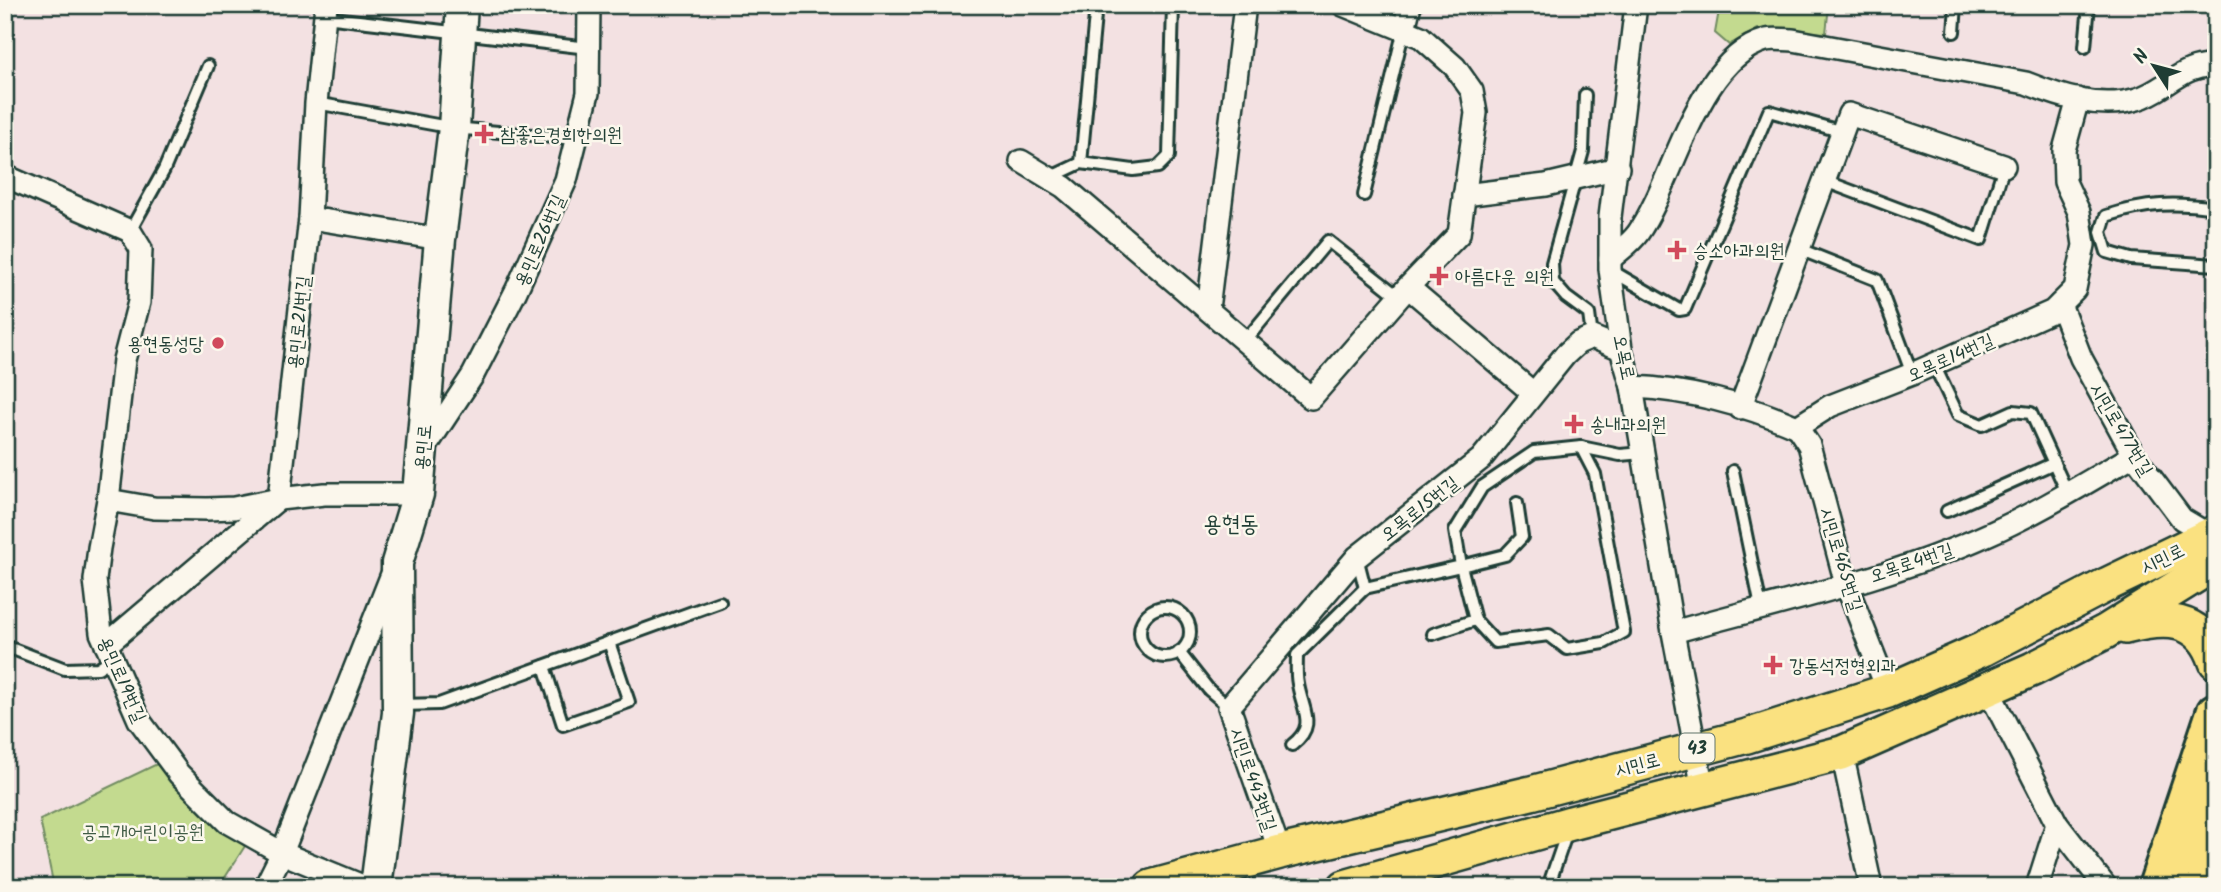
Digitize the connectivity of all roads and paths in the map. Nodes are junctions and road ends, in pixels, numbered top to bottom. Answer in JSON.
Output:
{"nodes":[{"id":1,"x":589,"y":5,"type":"edge"},
{"id":2,"x":1096,"y":5,"type":"edge"},
{"id":3,"x":1173,"y":5,"type":"edge"},
{"id":4,"x":1245,"y":5,"type":"edge"},
{"id":5,"x":1343,"y":5,"type":"edge"},
{"id":6,"x":1410,"y":5,"type":"edge"},
{"id":7,"x":1636,"y":5,"type":"edge"},
{"id":8,"x":1956,"y":5,"type":"edge"},
{"id":9,"x":2089,"y":5,"type":"edge"},
{"id":10,"x":326,"y":11,"type":"edge"},
{"id":11,"x":461,"y":20,"type":"edge"},
{"id":12,"x":1404,"y":29,"type":"junction"},
{"id":13,"x":1954,"y":32,"type":"dead end"},
{"id":14,"x":2085,"y":47,"type":"dead end"},
{"id":15,"x":588,"y":48,"type":"junction"},
{"id":16,"x":208,"y":66,"type":"dead end"},
{"id":17,"x":2216,"y":67,"type":"edge"},
{"id":18,"x":1585,"y":96,"type":"dead end"},
{"id":19,"x":2078,"y":99,"type":"junction"},
{"id":20,"x":316,"y":103,"type":"junction"},
{"id":21,"x":454,"y":128,"type":"junction"},
{"id":22,"x":1843,"y":132,"type":"junction"},
{"id":23,"x":576,"y":139,"type":"junction"},
{"id":24,"x":1021,"y":161,"type":"dead end"},
{"id":25,"x":1081,"y":163,"type":"junction"},
{"id":26,"x":2004,"y":166,"type":"joint"},
{"id":27,"x":1618,"y":168,"type":"junction"},
{"id":28,"x":5,"y":176,"type":"edge"},
{"id":29,"x":1049,"y":178,"type":"junction"},
{"id":30,"x":1577,"y":178,"type":"junction"},
{"id":31,"x":1825,"y":181,"type":"junction"},
{"id":32,"x":1364,"y":194,"type":"dead end"},
{"id":33,"x":1464,"y":195,"type":"junction"},
{"id":34,"x":2216,"y":208,"type":"edge"},
{"id":35,"x":310,"y":218,"type":"junction"},
{"id":36,"x":130,"y":231,"type":"junction"},
{"id":37,"x":440,"y":239,"type":"junction"},
{"id":38,"x":1799,"y":249,"type":"junction"},
{"id":39,"x":1610,"y":264,"type":"junction"},
{"id":40,"x":2216,"y":265,"type":"edge"},
{"id":41,"x":1404,"y":292,"type":"junction"},
{"id":42,"x":2060,"y":304,"type":"junction"},
{"id":43,"x":1209,"y":309,"type":"junction"},
{"id":44,"x":1592,"y":337,"type":"junction"},
{"id":45,"x":1245,"y":341,"type":"junction"},
{"id":46,"x":1621,"y":349,"type":"junction"},
{"id":47,"x":1934,"y":365,"type":"junction"},
{"id":48,"x":1912,"y":374,"type":"junction"},
{"id":49,"x":1632,"y":387,"type":"junction"},
{"id":50,"x":1533,"y":393,"type":"junction"},
{"id":51,"x":1740,"y":408,"type":"junction"},
{"id":52,"x":1797,"y":427,"type":"junction"},
{"id":53,"x":1581,"y":447,"type":"junction"},
{"id":54,"x":422,"y":452,"type":"junction"},
{"id":55,"x":1643,"y":453,"type":"junction"},
{"id":56,"x":2134,"y":455,"type":"junction"},
{"id":57,"x":2054,"y":463,"type":"junction"},
{"id":58,"x":1733,"y":471,"type":"dead end"},
{"id":59,"x":2067,"y":492,"type":"junction"},
{"id":60,"x":418,"y":494,"type":"junction"},
{"id":61,"x":279,"y":499,"type":"junction"},
{"id":62,"x":108,"y":500,"type":"junction"},
{"id":63,"x":1517,"y":503,"type":"dead end"},
{"id":64,"x":1947,"y":511,"type":"dead end"},
{"id":65,"x":2213,"y":543,"type":"edge"},
{"id":66,"x":1357,"y":557,"type":"junction"},
{"id":67,"x":397,"y":563,"type":"junction"},
{"id":68,"x":1461,"y":566,"type":"junction"},
{"id":69,"x":1846,"y":584,"type":"junction"},
{"id":70,"x":1365,"y":588,"type":"junction"},
{"id":71,"x":720,"y":602,"type":"dead end"},
{"id":72,"x":1761,"y":607,"type":"junction"},
{"id":73,"x":1475,"y":620,"type":"junction"},
{"id":74,"x":1673,"y":632,"type":"junction"},
{"id":75,"x":2105,"y":632,"type":"junction"},
{"id":76,"x":1433,"y":634,"type":"dead end"},
{"id":77,"x":609,"y":642,"type":"junction"},
{"id":78,"x":5,"y":646,"type":"edge"},
{"id":79,"x":109,"y":652,"type":"junction"},
{"id":80,"x":1180,"y":652,"type":"junction"},
{"id":81,"x":2216,"y":662,"type":"edge"},
{"id":82,"x":544,"y":666,"type":"junction"},
{"id":83,"x":1988,"y":689,"type":"junction"},
{"id":84,"x":1888,"y":691,"type":"junction"},
{"id":85,"x":398,"y":705,"type":"junction"},
{"id":86,"x":1228,"y":707,"type":"junction"},
{"id":87,"x":2216,"y":713,"type":"edge"},
{"id":88,"x":1292,"y":745,"type":"dead end"},
{"id":89,"x":1696,"y":748,"type":"junction"},
{"id":90,"x":1842,"y":753,"type":"junction"},
{"id":91,"x":2206,"y":764,"type":"edge"},
{"id":92,"x":1703,"y":789,"type":"junction"},
{"id":93,"x":2216,"y":811,"type":"edge"},
{"id":94,"x":1570,"y":823,"type":"junction"},
{"id":95,"x":2057,"y":824,"type":"junction"},
{"id":96,"x":1280,"y":852,"type":"junction"},
{"id":97,"x":282,"y":853,"type":"junction"},
{"id":98,"x":265,"y":887,"type":"edge"},
{"id":99,"x":365,"y":887,"type":"edge"},
{"id":100,"x":376,"y":887,"type":"edge"},
{"id":101,"x":1151,"y":887,"type":"edge"},
{"id":102,"x":1345,"y":887,"type":"edge"},
{"id":103,"x":1548,"y":887,"type":"edge"},
{"id":104,"x":1871,"y":887,"type":"edge"},
{"id":105,"x":2037,"y":887,"type":"edge"},
{"id":106,"x":2106,"y":887,"type":"edge"},
{"id":107,"x":2158,"y":887,"type":"edge"},
{"id":108,"x":2191,"y":887,"type":"edge"}],
"edges":[{"from":1,"to":15,"type":"street","name":"용민로26번길"},
{"from":2,"to":25,"type":"lane"},
{"from":3,"to":25,"type":"lane"},
{"from":4,"to":43,"type":"street"},
{"from":5,"to":12,"type":"street"},
{"from":6,"to":12,"type":"street"},
{"from":7,"to":27,"type":"street","name":"오목로"},
{"from":8,"to":13,"type":"lane"},
{"from":9,"to":14,"type":"lane"},
{"from":10,"to":11,"type":"lane"},
{"from":10,"to":20,"type":"street","name":"용민로21번길"},
{"from":11,"to":15,"type":"lane"},
{"from":11,"to":21,"type":"street","name":"용민로"},
{"from":12,"to":32,"type":"lane"},
{"from":12,"to":33,"type":"street"},
{"from":15,"to":23,"type":"street","name":"용민로26번길"},
{"from":16,"to":36,"type":"lane"},
{"from":17,"to":19,"type":"street"},
{"from":18,"to":30,"type":"lane"},
{"from":19,"to":39,"type":"street"},
{"from":19,"to":42,"type":"street","name":"오목로14번길"},
{"from":20,"to":21,"type":"lane"},
{"from":20,"to":35,"type":"street","name":"용민로21번길"},
{"from":21,"to":23,"type":"lane"},
{"from":21,"to":37,"type":"street","name":"용민로"},
{"from":22,"to":26,"type":"street"},
{"from":22,"to":31,"type":"street"},
{"from":22,"to":39,"type":"lane"},
{"from":23,"to":54,"type":"street","name":"용민로26번길"},
{"from":24,"to":29,"type":"street"},
{"from":25,"to":29,"type":"lane"},
{"from":26,"to":31,"type":"lane"},
{"from":27,"to":30,"type":"street"},
{"from":27,"to":39,"type":"street","name":"오목로"},
{"from":28,"to":36,"type":"street"},
{"from":29,"to":43,"type":"street"},
{"from":30,"to":33,"type":"street"},
{"from":30,"to":44,"type":"lane"},
{"from":31,"to":38,"type":"street"},
{"from":33,"to":41,"type":"street"},
{"from":34,"to":40,"type":"lane"},
{"from":35,"to":37,"type":"street"},
{"from":35,"to":61,"type":"street","name":"용민로21번길"},
{"from":36,"to":62,"type":"street","name":"용민로19번길"},
{"from":37,"to":54,"type":"street","name":"용민로"},
{"from":38,"to":48,"type":"lane"},
{"from":38,"to":51,"type":"street"},
{"from":39,"to":46,"type":"street","name":"오목로"},
{"from":41,"to":45,"type":"lane"},
{"from":41,"to":45,"type":"street"},
{"from":41,"to":50,"type":"street"},
{"from":42,"to":47,"type":"street","name":"오목로14번길"},
{"from":42,"to":56,"type":"street","name":"시민로477번길"},
{"from":43,"to":45,"type":"street"},
{"from":44,"to":46,"type":"street"},
{"from":44,"to":50,"type":"street","name":"오목로15번길"},
{"from":46,"to":49,"type":"street","name":"오목로"},
{"from":47,"to":48,"type":"street","name":"오목로14번길"},
{"from":47,"to":57,"type":"lane"},
{"from":48,"to":52,"type":"street","name":"오목로14번길"},
{"from":49,"to":51,"type":"street"},
{"from":49,"to":55,"type":"street","name":"오목로"},
{"from":50,"to":66,"type":"street","name":"오목로15번길"},
{"from":51,"to":52,"type":"street"},
{"from":52,"to":69,"type":"street","name":"시민로465번길"},
{"from":53,"to":55,"type":"lane"},
{"from":53,"to":68,"type":"lane"},
{"from":53,"to":73,"type":"lane"},
{"from":54,"to":60,"type":"street","name":"용민로"},
{"from":55,"to":74,"type":"street","name":"오목로"},
{"from":56,"to":59,"type":"street","name":"오목로4번길"},
{"from":56,"to":65,"type":"street","name":"시민로477번길"},
{"from":57,"to":59,"type":"lane"},
{"from":57,"to":64,"type":"lane"},
{"from":58,"to":72,"type":"lane"},
{"from":59,"to":69,"type":"street","name":"오목로4번길"},
{"from":60,"to":61,"type":"street"},
{"from":60,"to":67,"type":"street","name":"용민로"},
{"from":61,"to":62,"type":"street"},
{"from":61,"to":79,"type":"street"},
{"from":62,"to":79,"type":"street","name":"용민로19번길"},
{"from":63,"to":68,"type":"lane"},
{"from":65,"to":75,"type":"main road","name":"시민로","number":"43"},
{"from":65,"to":84,"type":"main road","name":"시민로","number":"43"},
{"from":66,"to":70,"type":"lane"},
{"from":66,"to":86,"type":"street","name":"오목로15번길"},
{"from":67,"to":85,"type":"street","name":"용민로"},
{"from":67,"to":97,"type":"street"},
{"from":68,"to":70,"type":"lane"},
{"from":68,"to":73,"type":"lane"},
{"from":69,"to":72,"type":"street","name":"오목로4번길"},
{"from":69,"to":84,"type":"street","name":"시민로465번길"},
{"from":70,"to":88,"type":"lane"},
{"from":71,"to":77,"type":"lane"},
{"from":72,"to":74,"type":"street","name":"오목로4번길"},
{"from":73,"to":76,"type":"lane"},
{"from":74,"to":89,"type":"street","name":"오목로"},
{"from":75,"to":81,"type":"main road"},
{"from":75,"to":83,"type":"main road","name":"시민로","number":"43"},
{"from":77,"to":82,"type":"lane"},
{"from":77,"to":82,"type":"lane"},
{"from":78,"to":79,"type":"lane"},
{"from":79,"to":97,"type":"street","name":"용민로19번길"},
{"from":80,"to":80,"type":"lane"},
{"from":80,"to":86,"type":"lane"},
{"from":82,"to":85,"type":"lane"},
{"from":83,"to":90,"type":"main road","name":"시민로","number":"43"},
{"from":83,"to":95,"type":"street"},
{"from":84,"to":89,"type":"main road","name":"시민로","number":"43"},
{"from":85,"to":100,"type":"street","name":"용민로"},
{"from":86,"to":96,"type":"street","name":"시민로443번길"},
{"from":87,"to":91,"type":"highway"},
{"from":89,"to":92,"type":"street","name":"오목로"},
{"from":89,"to":96,"type":"main road","name":"시민로","number":"43"},
{"from":90,"to":92,"type":"main road","name":"시민로","number":"43"},
{"from":90,"to":104,"type":"street"},
{"from":91,"to":107,"type":"highway"},
{"from":92,"to":94,"type":"main road","name":"시민로","number":"43"},
{"from":93,"to":108,"type":"highway"},
{"from":94,"to":102,"type":"main road","name":"시민로","number":"43"},
{"from":94,"to":103,"type":"lane"},
{"from":95,"to":105,"type":"street"},
{"from":95,"to":106,"type":"street"},
{"from":96,"to":101,"type":"main road","name":"시민로","number":"43"},
{"from":97,"to":98,"type":"street"},
{"from":97,"to":99,"type":"street","name":"용민로19번길"}]}
